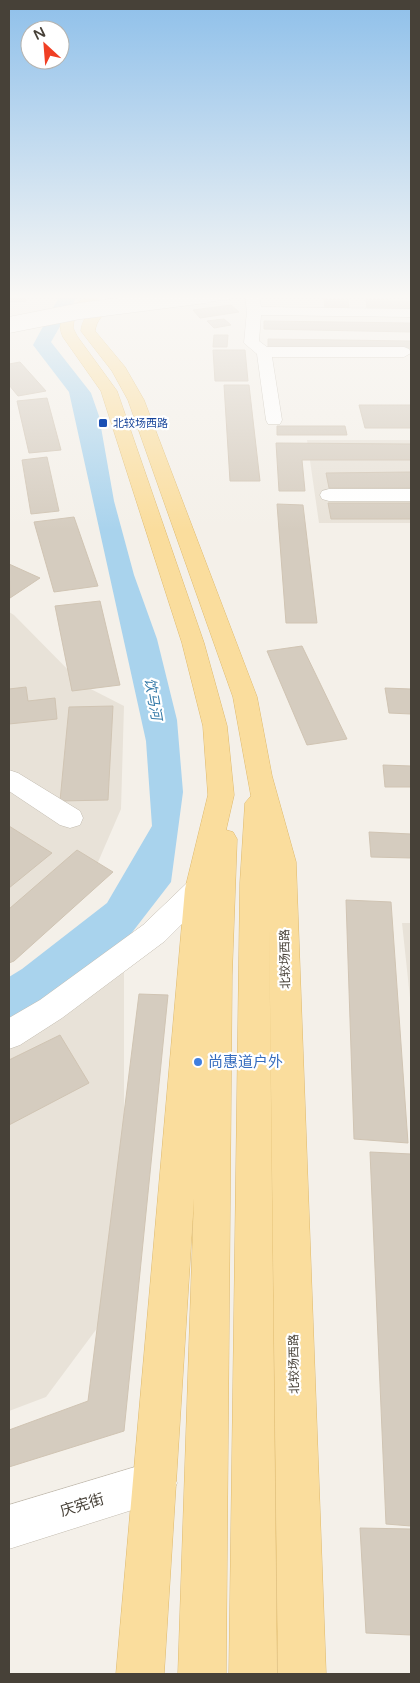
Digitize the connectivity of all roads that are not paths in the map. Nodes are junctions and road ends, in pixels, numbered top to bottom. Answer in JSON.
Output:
{"nodes":[{"id":1,"x":96,"y":374,"type":"edge"},
{"id":2,"x":121,"y":374,"type":"edge"},
{"id":3,"x":267,"y":374,"type":"edge"},
{"id":4,"x":274,"y":420,"type":"dead end"},
{"id":5,"x":329,"y":495,"type":"dead end"},
{"id":6,"x":411,"y":495,"type":"edge"},
{"id":7,"x":259,"y":776,"type":"junction"},
{"id":8,"x":9,"y":778,"type":"edge"},
{"id":9,"x":221,"y":795,"type":"junction"},
{"id":10,"x":70,"y":818,"type":"dead end"},
{"id":11,"x":199,"y":889,"type":"junction"},
{"id":12,"x":9,"y":1035,"type":"edge"},
{"id":13,"x":155,"y":1483,"type":"junction"},
{"id":14,"x":9,"y":1527,"type":"edge"},
{"id":15,"x":140,"y":1674,"type":"edge"},
{"id":16,"x":202,"y":1674,"type":"edge"},
{"id":17,"x":253,"y":1674,"type":"edge"},
{"id":18,"x":302,"y":1674,"type":"edge"}],
"edges":[{"from":1,"to":9,"type":"main road"},
{"from":2,"to":7,"type":"main road","name":"北较场西路"},
{"from":3,"to":4,"type":"street"},
{"from":5,"to":6,"type":"street"},
{"from":7,"to":17,"type":"main road"},
{"from":7,"to":18,"type":"main road","name":"北较场西路"},
{"from":8,"to":10,"type":"street"},
{"from":9,"to":11,"type":"main road"},
{"from":9,"to":16,"type":"main road"},
{"from":11,"to":12,"type":"street"},
{"from":11,"to":13,"type":"main road"},
{"from":13,"to":14,"type":"street","name":"庆宪街"},
{"from":13,"to":15,"type":"main road"}]}
